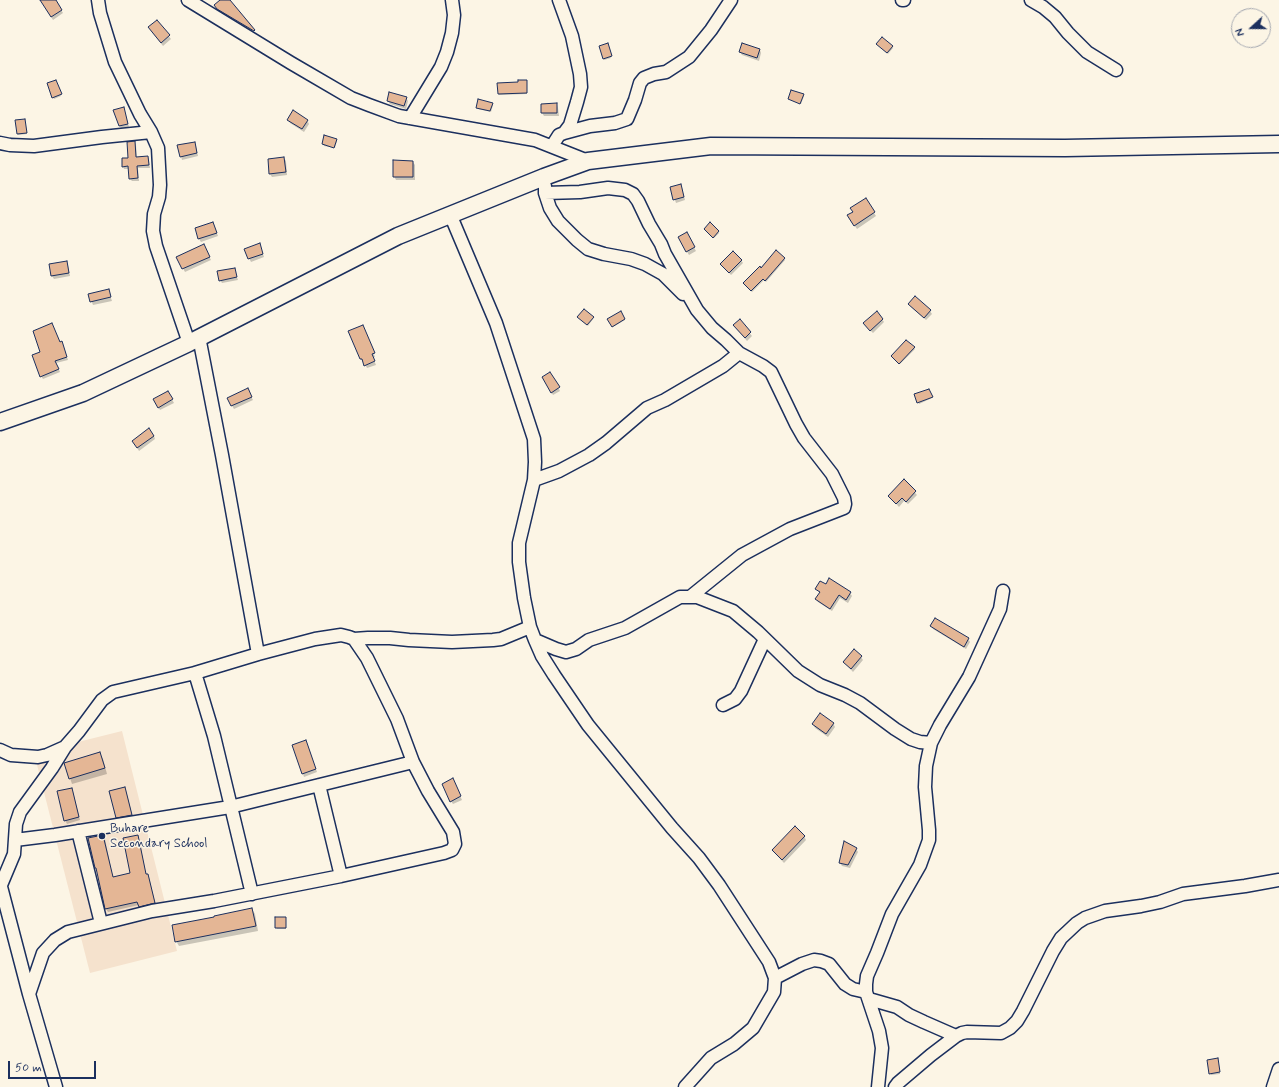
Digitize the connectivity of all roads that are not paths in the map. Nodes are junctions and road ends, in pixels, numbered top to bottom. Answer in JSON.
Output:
{"nodes":[{"id":1,"x":98,"y":0,"type":"edge"},
{"id":2,"x":188,"y":0,"type":"edge"},
{"id":3,"x":452,"y":0,"type":"edge"},
{"id":4,"x":559,"y":0,"type":"edge"},
{"id":5,"x":730,"y":0,"type":"edge"},
{"id":6,"x":1031,"y":0,"type":"edge"},
{"id":7,"x":1116,"y":70,"type":"dead end"},
{"id":8,"x":410,"y":118,"type":"junction"},
{"id":9,"x":152,"y":132,"type":"junction"},
{"id":10,"x":564,"y":133,"type":"junction"},
{"id":11,"x":0,"y":143,"type":"edge"},
{"id":12,"x":1279,"y":144,"type":"edge"},
{"id":13,"x":552,"y":146,"type":"junction"},
{"id":14,"x":588,"y":161,"type":"junction"},
{"id":15,"x":544,"y":177,"type":"junction"},
{"id":16,"x":545,"y":193,"type":"junction"},
{"id":17,"x":450,"y":214,"type":"junction"},
{"id":18,"x":697,"y":310,"type":"junction"},
{"id":19,"x":194,"y":340,"type":"junction"},
{"id":20,"x":739,"y":353,"type":"junction"},
{"id":21,"x":0,"y":422,"type":"edge"},
{"id":22,"x":534,"y":480,"type":"junction"},
{"id":23,"x":1003,"y":591,"type":"dead end"},
{"id":24,"x":690,"y":597,"type":"junction"},
{"id":25,"x":530,"y":627,"type":"junction"},
{"id":26,"x":354,"y":639,"type":"junction"},
{"id":27,"x":765,"y":639,"type":"junction"},
{"id":28,"x":535,"y":640,"type":"junction"},
{"id":29,"x":258,"y":654,"type":"junction"},
{"id":30,"x":195,"y":673,"type":"junction"},
{"id":31,"x":724,"y":705,"type":"dead end"},
{"id":32,"x":931,"y":743,"type":"junction"},
{"id":33,"x":65,"y":747,"type":"junction"},
{"id":34,"x":0,"y":750,"type":"edge"},
{"id":35,"x":413,"y":762,"type":"junction"},
{"id":36,"x":319,"y":785,"type":"junction"},
{"id":37,"x":230,"y":807,"type":"junction"},
{"id":38,"x":78,"y":831,"type":"junction"},
{"id":39,"x":15,"y":840,"type":"junction"},
{"id":40,"x":341,"y":876,"type":"junction"},
{"id":41,"x":1279,"y":880,"type":"edge"},
{"id":42,"x":0,"y":884,"type":"edge"},
{"id":43,"x":252,"y":894,"type":"junction"},
{"id":44,"x":101,"y":923,"type":"junction"},
{"id":45,"x":775,"y":978,"type":"junction"},
{"id":46,"x":29,"y":994,"type":"junction"},
{"id":47,"x":867,"y":995,"type":"junction"},
{"id":48,"x":956,"y":1036,"type":"junction"},
{"id":49,"x":1279,"y":1068,"type":"edge"},
{"id":50,"x":56,"y":1087,"type":"edge"},
{"id":51,"x":685,"y":1087,"type":"edge"},
{"id":52,"x":878,"y":1087,"type":"edge"},
{"id":53,"x":895,"y":1087,"type":"edge"},
{"id":54,"x":1273,"y":1087,"type":"edge"}],
"edges":[{"from":1,"to":9,"type":"street"},
{"from":2,"to":8,"type":"street"},
{"from":3,"to":8,"type":"street"},
{"from":4,"to":10,"type":"street"},
{"from":5,"to":10,"type":"street"},
{"from":6,"to":7,"type":"street"},
{"from":8,"to":13,"type":"street"},
{"from":9,"to":11,"type":"street"},
{"from":9,"to":19,"type":"street"},
{"from":10,"to":13,"type":"street"},
{"from":12,"to":14,"type":"main road"},
{"from":13,"to":14,"type":"street"},
{"from":14,"to":15,"type":"main road"},
{"from":15,"to":16,"type":"street"},
{"from":15,"to":17,"type":"main road"},
{"from":16,"to":18,"type":"street"},
{"from":16,"to":18,"type":"street"},
{"from":17,"to":19,"type":"main road"},
{"from":17,"to":22,"type":"street"},
{"from":18,"to":20,"type":"street"},
{"from":19,"to":21,"type":"main road"},
{"from":19,"to":29,"type":"street"},
{"from":20,"to":22,"type":"street"},
{"from":20,"to":24,"type":"street"},
{"from":22,"to":25,"type":"street"},
{"from":23,"to":32,"type":"street"},
{"from":24,"to":27,"type":"street"},
{"from":24,"to":28,"type":"street"},
{"from":25,"to":26,"type":"street"},
{"from":25,"to":28,"type":"street"},
{"from":26,"to":29,"type":"street"},
{"from":26,"to":35,"type":"street"},
{"from":27,"to":31,"type":"street"},
{"from":27,"to":32,"type":"street"},
{"from":28,"to":45,"type":"street"},
{"from":29,"to":30,"type":"street"},
{"from":30,"to":33,"type":"street"},
{"from":30,"to":37,"type":"street"},
{"from":32,"to":47,"type":"street"},
{"from":33,"to":34,"type":"street"},
{"from":33,"to":39,"type":"street"},
{"from":35,"to":36,"type":"street"},
{"from":35,"to":40,"type":"street"},
{"from":36,"to":37,"type":"street"},
{"from":36,"to":40,"type":"street"},
{"from":37,"to":38,"type":"street"},
{"from":37,"to":43,"type":"street"},
{"from":38,"to":39,"type":"street"},
{"from":38,"to":44,"type":"street"},
{"from":39,"to":42,"type":"street"},
{"from":40,"to":43,"type":"street"},
{"from":41,"to":48,"type":"street"},
{"from":42,"to":46,"type":"street"},
{"from":43,"to":44,"type":"street"},
{"from":44,"to":46,"type":"street"},
{"from":45,"to":47,"type":"street"},
{"from":45,"to":51,"type":"street"},
{"from":46,"to":50,"type":"street"},
{"from":47,"to":48,"type":"street"},
{"from":47,"to":52,"type":"street"},
{"from":48,"to":53,"type":"street"},
{"from":49,"to":54,"type":"street"}]}
